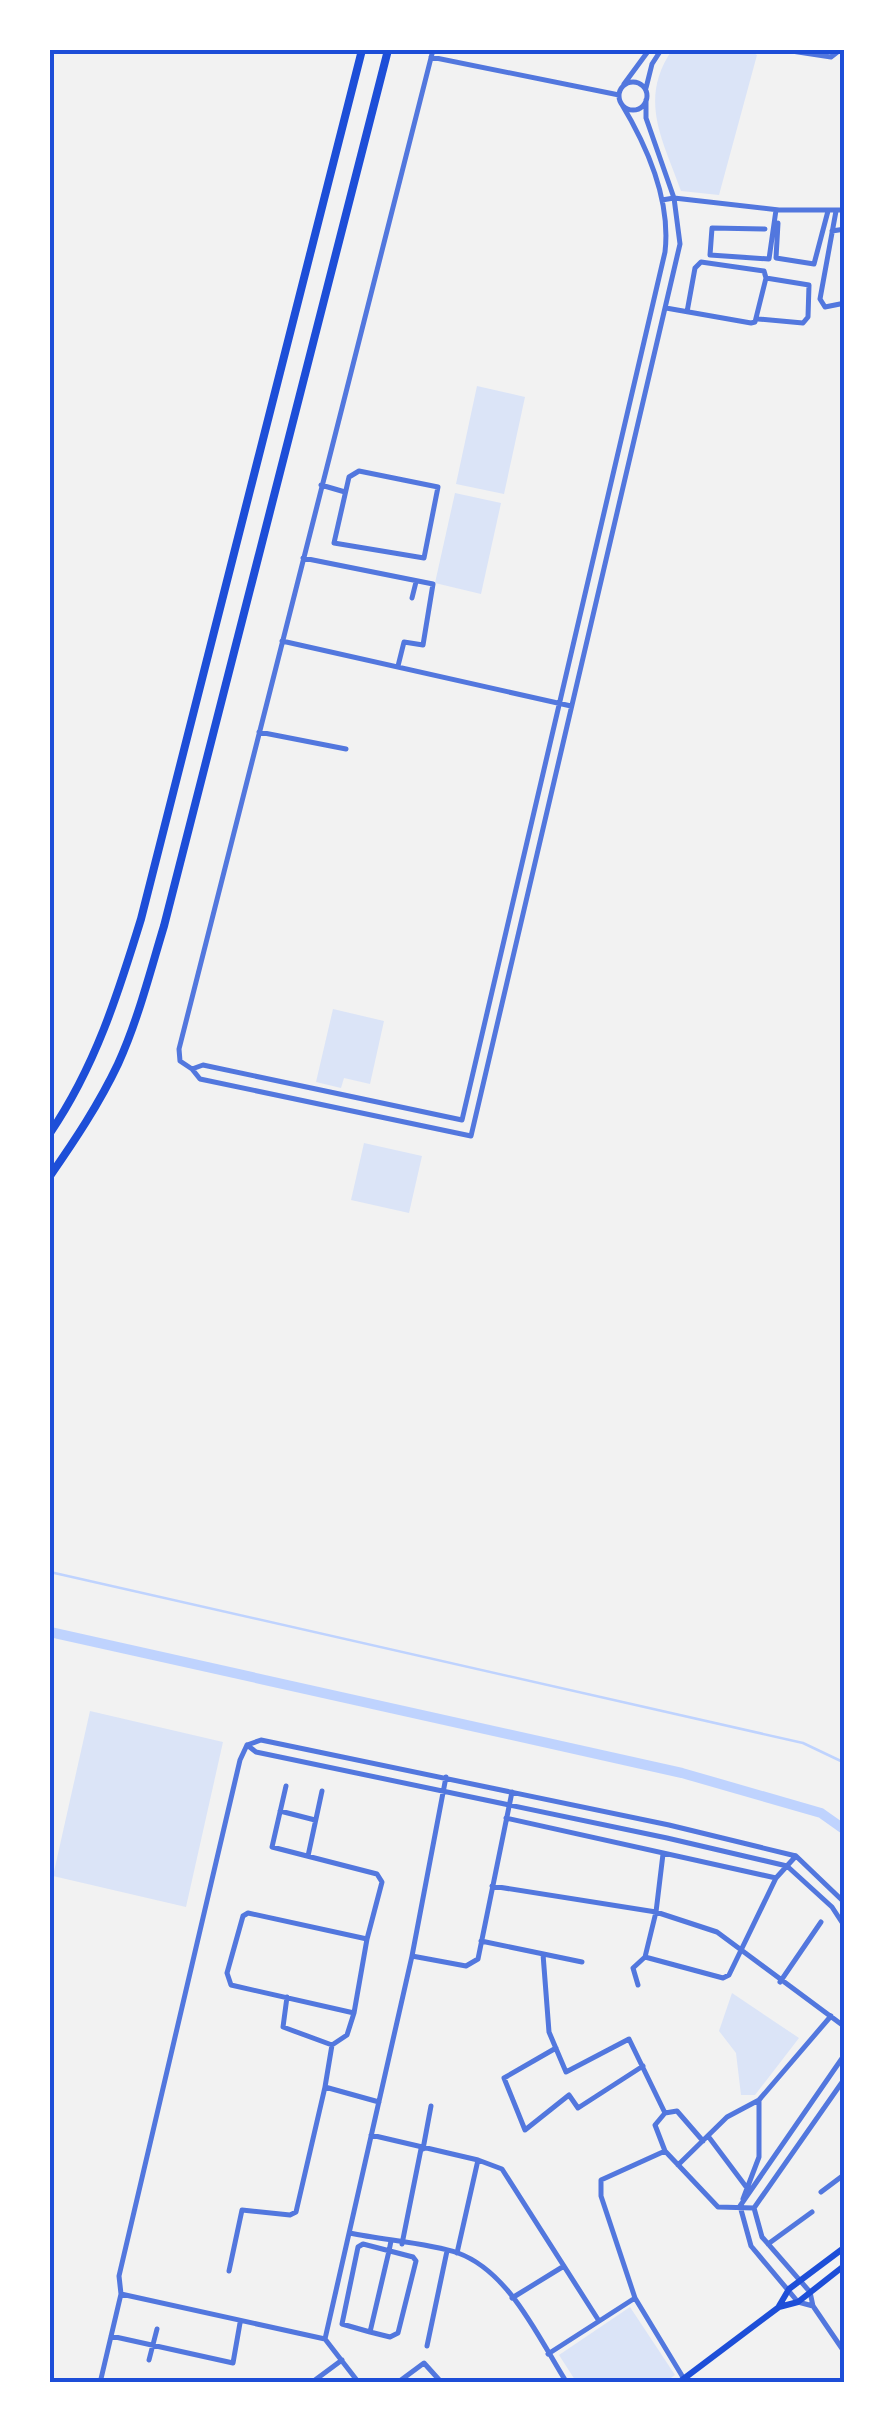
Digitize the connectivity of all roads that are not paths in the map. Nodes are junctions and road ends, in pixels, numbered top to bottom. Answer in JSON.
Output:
{"nodes":[{"id":1,"x":362,"y":50,"type":"edge"},
{"id":2,"x":388,"y":50,"type":"edge"},
{"id":3,"x":649,"y":50,"type":"edge"},
{"id":4,"x":662,"y":50,"type":"edge"},
{"id":5,"x":784,"y":50,"type":"edge"},
{"id":6,"x":840,"y":50,"type":"edge"},
{"id":7,"x":432,"y":54,"type":"edge"},
{"id":8,"x":623,"y":87,"type":"junction"},
{"id":9,"x":646,"y":91,"type":"junction"},
{"id":10,"x":619,"y":94,"type":"junction"},
{"id":11,"x":646,"y":100,"type":"junction"},
{"id":12,"x":621,"y":103,"type":"junction"},
{"id":13,"x":674,"y":198,"type":"junction"},
{"id":14,"x":662,"y":200,"type":"junction"},
{"id":15,"x":778,"y":210,"type":"junction"},
{"id":16,"x":836,"y":210,"type":"junction"},
{"id":17,"x":845,"y":210,"type":"edge"},
{"id":18,"x":828,"y":211,"type":"junction"},
{"id":19,"x":764,"y":229,"type":"dead end"},
{"id":20,"x":845,"y":230,"type":"edge"},
{"id":21,"x":832,"y":231,"type":"junction"},
{"id":22,"x":766,"y":278,"type":"junction"},
{"id":23,"x":845,"y":304,"type":"edge"},
{"id":24,"x":665,"y":308,"type":"junction"},
{"id":25,"x":688,"y":312,"type":"junction"},
{"id":26,"x":758,"y":319,"type":"junction"},
{"id":27,"x":322,"y":484,"type":"junction"},
{"id":28,"x":345,"y":492,"type":"junction"},
{"id":29,"x":303,"y":558,"type":"junction"},
{"id":30,"x":417,"y":580,"type":"junction"},
{"id":31,"x":412,"y":598,"type":"dead end"},
{"id":32,"x":282,"y":641,"type":"junction"},
{"id":33,"x":398,"y":666,"type":"junction"},
{"id":34,"x":560,"y":703,"type":"junction"},
{"id":35,"x":571,"y":706,"type":"junction"},
{"id":36,"x":259,"y":732,"type":"junction"},
{"id":37,"x":346,"y":749,"type":"dead end"},
{"id":38,"x":192,"y":1069,"type":"junction"},
{"id":39,"x":462,"y":1120,"type":"junction"},
{"id":40,"x":50,"y":1133,"type":"edge"},
{"id":41,"x":471,"y":1136,"type":"junction"},
{"id":42,"x":50,"y":1176,"type":"edge"},
{"id":43,"x":247,"y":1745,"type":"junction"},
{"id":44,"x":446,"y":1777,"type":"junction"},
{"id":45,"x":286,"y":1786,"type":"dead end"},
{"id":46,"x":322,"y":1791,"type":"dead end"},
{"id":47,"x":512,"y":1792,"type":"junction"},
{"id":48,"x":443,"y":1793,"type":"junction"},
{"id":49,"x":509,"y":1804,"type":"junction"},
{"id":50,"x":280,"y":1812,"type":"junction"},
{"id":51,"x":506,"y":1818,"type":"junction"},
{"id":52,"x":315,"y":1820,"type":"junction"},
{"id":53,"x":663,"y":1854,"type":"junction"},
{"id":54,"x":308,"y":1856,"type":"junction"},
{"id":55,"x":796,"y":1856,"type":"junction"},
{"id":56,"x":787,"y":1866,"type":"junction"},
{"id":57,"x":776,"y":1878,"type":"junction"},
{"id":58,"x":492,"y":1886,"type":"junction"},
{"id":59,"x":845,"y":1903,"type":"edge"},
{"id":60,"x":656,"y":1912,"type":"junction"},
{"id":61,"x":822,"y":1922,"type":"dead end"},
{"id":62,"x":845,"y":1927,"type":"edge"},
{"id":63,"x":367,"y":1939,"type":"junction"},
{"id":64,"x":482,"y":1941,"type":"junction"},
{"id":65,"x":740,"y":1948,"type":"junction"},
{"id":66,"x":543,"y":1954,"type":"junction"},
{"id":67,"x":412,"y":1956,"type":"junction"},
{"id":68,"x":645,"y":1957,"type":"junction"},
{"id":69,"x":582,"y":1962,"type":"dead end"},
{"id":70,"x":780,"y":1982,"type":"junction"},
{"id":71,"x":638,"y":1985,"type":"dead end"},
{"id":72,"x":287,"y":1996,"type":"junction"},
{"id":73,"x":354,"y":2012,"type":"junction"},
{"id":74,"x":831,"y":2016,"type":"junction"},
{"id":75,"x":845,"y":2027,"type":"edge"},
{"id":76,"x":332,"y":2045,"type":"junction"},
{"id":77,"x":556,"y":2048,"type":"junction"},
{"id":78,"x":845,"y":2054,"type":"edge"},
{"id":79,"x":643,"y":2066,"type":"junction"},
{"id":80,"x":845,"y":2078,"type":"edge"},
{"id":81,"x":325,"y":2087,"type":"junction"},
{"id":82,"x":759,"y":2100,"type":"junction"},
{"id":83,"x":379,"y":2102,"type":"junction"},
{"id":84,"x":431,"y":2106,"type":"dead end"},
{"id":85,"x":666,"y":2113,"type":"junction"},
{"id":86,"x":371,"y":2135,"type":"junction"},
{"id":87,"x":705,"y":2138,"type":"junction"},
{"id":88,"x":422,"y":2149,"type":"junction"},
{"id":89,"x":665,"y":2151,"type":"junction"},
{"id":90,"x":478,"y":2160,"type":"junction"},
{"id":91,"x":678,"y":2165,"type":"junction"},
{"id":92,"x":845,"y":2174,"type":"edge"},
{"id":93,"x":747,"y":2188,"type":"junction"},
{"id":94,"x":821,"y":2192,"type":"dead end"},
{"id":95,"x":740,"y":2206,"type":"junction"},
{"id":96,"x":754,"y":2208,"type":"junction"},
{"id":97,"x":812,"y":2212,"type":"dead end"},
{"id":98,"x":349,"y":2233,"type":"junction"},
{"id":99,"x":391,"y":2241,"type":"junction"},
{"id":100,"x":402,"y":2244,"type":"junction"},
{"id":101,"x":768,"y":2244,"type":"junction"},
{"id":102,"x":845,"y":2247,"type":"edge"},
{"id":103,"x":389,"y":2250,"type":"junction"},
{"id":104,"x":447,"y":2251,"type":"junction"},
{"id":105,"x":457,"y":2253,"type":"junction"},
{"id":106,"x":845,"y":2265,"type":"edge"},
{"id":107,"x":564,"y":2266,"type":"junction"},
{"id":108,"x":228,"y":2271,"type":"dead end"},
{"id":109,"x":800,"y":2280,"type":"junction"},
{"id":110,"x":789,"y":2289,"type":"junction"},
{"id":111,"x":810,"y":2292,"type":"junction"},
{"id":112,"x":121,"y":2294,"type":"junction"},
{"id":113,"x":512,"y":2298,"type":"junction"},
{"id":114,"x":635,"y":2298,"type":"junction"},
{"id":115,"x":798,"y":2302,"type":"junction"},
{"id":116,"x":813,"y":2306,"type":"junction"},
{"id":117,"x":779,"y":2307,"type":"junction"},
{"id":118,"x":599,"y":2321,"type":"junction"},
{"id":119,"x":241,"y":2322,"type":"junction"},
{"id":120,"x":157,"y":2330,"type":"dead end"},
{"id":121,"x":370,"y":2332,"type":"junction"},
{"id":122,"x":111,"y":2336,"type":"junction"},
{"id":123,"x":325,"y":2339,"type":"junction"},
{"id":124,"x":153,"y":2346,"type":"junction"},
{"id":125,"x":427,"y":2346,"type":"dead end"},
{"id":126,"x":845,"y":2353,"type":"edge"},
{"id":127,"x":548,"y":2354,"type":"junction"},
{"id":128,"x":149,"y":2360,"type":"dead end"},
{"id":129,"x":342,"y":2360,"type":"junction"},
{"id":130,"x":407,"y":2380,"type":"edge"},
{"id":131,"x":681,"y":2381,"type":"edge"},
{"id":132,"x":100,"y":2383,"type":"edge"},
{"id":133,"x":311,"y":2383,"type":"edge"},
{"id":134,"x":359,"y":2383,"type":"edge"},
{"id":135,"x":397,"y":2383,"type":"edge"},
{"id":136,"x":442,"y":2383,"type":"edge"},
{"id":137,"x":567,"y":2383,"type":"edge"}],
"edges":[{"from":1,"to":40,"type":"main road"},
{"from":2,"to":42,"type":"main road"},
{"from":3,"to":8,"type":"street"},
{"from":4,"to":9,"type":"street"},
{"from":5,"to":6,"type":"street"},
{"from":7,"to":10,"type":"street"},
{"from":7,"to":27,"type":"street"},
{"from":8,"to":9,"type":"street"},
{"from":8,"to":10,"type":"street"},
{"from":9,"to":11,"type":"street"},
{"from":10,"to":12,"type":"street"},
{"from":11,"to":12,"type":"street"},
{"from":11,"to":13,"type":"street"},
{"from":12,"to":14,"type":"street"},
{"from":13,"to":14,"type":"street"},
{"from":13,"to":15,"type":"street"},
{"from":13,"to":24,"type":"street"},
{"from":14,"to":34,"type":"street"},
{"from":15,"to":18,"type":"street"},
{"from":15,"to":18,"type":"street"},
{"from":15,"to":19,"type":"street"},
{"from":16,"to":17,"type":"street"},
{"from":16,"to":18,"type":"street"},
{"from":16,"to":21,"type":"street"},
{"from":20,"to":21,"type":"street"},
{"from":21,"to":23,"type":"street"},
{"from":22,"to":25,"type":"street"},
{"from":22,"to":26,"type":"street"},
{"from":22,"to":26,"type":"street"},
{"from":24,"to":25,"type":"street"},
{"from":24,"to":35,"type":"street"},
{"from":25,"to":26,"type":"street"},
{"from":27,"to":28,"type":"street"},
{"from":27,"to":29,"type":"street"},
{"from":28,"to":28,"type":"street"},
{"from":29,"to":30,"type":"street"},
{"from":29,"to":32,"type":"street"},
{"from":30,"to":31,"type":"street"},
{"from":30,"to":33,"type":"street"},
{"from":32,"to":33,"type":"street"},
{"from":32,"to":36,"type":"street"},
{"from":33,"to":34,"type":"street"},
{"from":34,"to":35,"type":"street"},
{"from":34,"to":39,"type":"street"},
{"from":35,"to":41,"type":"street"},
{"from":36,"to":37,"type":"street"},
{"from":36,"to":38,"type":"street"},
{"from":38,"to":39,"type":"street"},
{"from":38,"to":41,"type":"street"},
{"from":39,"to":41,"type":"street"},
{"from":43,"to":44,"type":"street"},
{"from":43,"to":48,"type":"street"},
{"from":43,"to":112,"type":"street"},
{"from":44,"to":47,"type":"street"},
{"from":44,"to":48,"type":"street"},
{"from":45,"to":50,"type":"street"},
{"from":46,"to":52,"type":"street"},
{"from":47,"to":49,"type":"street"},
{"from":47,"to":55,"type":"street"},
{"from":48,"to":49,"type":"street"},
{"from":48,"to":67,"type":"street"},
{"from":49,"to":51,"type":"street"},
{"from":49,"to":56,"type":"street"},
{"from":50,"to":52,"type":"street"},
{"from":50,"to":54,"type":"street"},
{"from":51,"to":53,"type":"street"},
{"from":51,"to":58,"type":"street"},
{"from":52,"to":54,"type":"street"},
{"from":53,"to":57,"type":"street"},
{"from":53,"to":60,"type":"street"},
{"from":54,"to":63,"type":"street"},
{"from":55,"to":56,"type":"street"},
{"from":55,"to":59,"type":"street"},
{"from":56,"to":57,"type":"street"},
{"from":56,"to":62,"type":"street"},
{"from":57,"to":65,"type":"street"},
{"from":58,"to":60,"type":"street"},
{"from":58,"to":64,"type":"street"},
{"from":60,"to":65,"type":"street"},
{"from":60,"to":68,"type":"street"},
{"from":61,"to":70,"type":"street"},
{"from":63,"to":72,"type":"street"},
{"from":63,"to":73,"type":"street"},
{"from":64,"to":66,"type":"street"},
{"from":64,"to":67,"type":"street"},
{"from":65,"to":68,"type":"street"},
{"from":65,"to":70,"type":"street"},
{"from":66,"to":69,"type":"street"},
{"from":66,"to":77,"type":"street"},
{"from":67,"to":83,"type":"street"},
{"from":68,"to":71,"type":"street"},
{"from":70,"to":74,"type":"street"},
{"from":72,"to":73,"type":"street"},
{"from":72,"to":76,"type":"street"},
{"from":73,"to":76,"type":"street"},
{"from":74,"to":75,"type":"street"},
{"from":74,"to":82,"type":"street"},
{"from":76,"to":81,"type":"street"},
{"from":77,"to":79,"type":"street"},
{"from":77,"to":79,"type":"street"},
{"from":78,"to":95,"type":"street"},
{"from":79,"to":85,"type":"street"},
{"from":80,"to":96,"type":"street"},
{"from":81,"to":83,"type":"street"},
{"from":81,"to":108,"type":"street"},
{"from":82,"to":87,"type":"street"},
{"from":82,"to":93,"type":"street"},
{"from":83,"to":86,"type":"street"},
{"from":84,"to":88,"type":"street"},
{"from":85,"to":87,"type":"street"},
{"from":85,"to":89,"type":"street"},
{"from":86,"to":88,"type":"street"},
{"from":86,"to":98,"type":"street"},
{"from":87,"to":91,"type":"street"},
{"from":87,"to":93,"type":"street"},
{"from":88,"to":90,"type":"street"},
{"from":88,"to":100,"type":"street"},
{"from":89,"to":91,"type":"street"},
{"from":89,"to":114,"type":"street"},
{"from":90,"to":105,"type":"street"},
{"from":90,"to":107,"type":"street"},
{"from":91,"to":95,"type":"street"},
{"from":92,"to":94,"type":"street"},
{"from":93,"to":95,"type":"street"},
{"from":95,"to":96,"type":"street"},
{"from":95,"to":110,"type":"street"},
{"from":96,"to":101,"type":"street"},
{"from":97,"to":101,"type":"street"},
{"from":98,"to":99,"type":"street"},
{"from":98,"to":123,"type":"street"},
{"from":99,"to":100,"type":"street"},
{"from":99,"to":103,"type":"street"},
{"from":100,"to":104,"type":"street"},
{"from":101,"to":109,"type":"street"},
{"from":102,"to":109,"type":"main road"},
{"from":103,"to":121,"type":"street"},
{"from":103,"to":121,"type":"street"},
{"from":103,"to":121,"type":"street"},
{"from":104,"to":105,"type":"street"},
{"from":104,"to":125,"type":"street"},
{"from":105,"to":113,"type":"street"},
{"from":106,"to":111,"type":"main road"},
{"from":107,"to":113,"type":"street"},
{"from":107,"to":118,"type":"street"},
{"from":109,"to":110,"type":"main road"},
{"from":109,"to":111,"type":"street"},
{"from":110,"to":115,"type":"street"},
{"from":110,"to":117,"type":"main road"},
{"from":111,"to":115,"type":"main road"},
{"from":111,"to":116,"type":"street"},
{"from":112,"to":119,"type":"street"},
{"from":112,"to":122,"type":"street"},
{"from":113,"to":127,"type":"street"},
{"from":114,"to":118,"type":"street"},
{"from":114,"to":131,"type":"street"},
{"from":115,"to":116,"type":"street"},
{"from":115,"to":117,"type":"main road"},
{"from":116,"to":126,"type":"street"},
{"from":117,"to":131,"type":"main road"},
{"from":118,"to":127,"type":"street"},
{"from":119,"to":123,"type":"street"},
{"from":119,"to":124,"type":"street"},
{"from":120,"to":124,"type":"street"},
{"from":122,"to":124,"type":"street"},
{"from":122,"to":132,"type":"street"},
{"from":123,"to":129,"type":"street"},
{"from":124,"to":128,"type":"street"},
{"from":127,"to":137,"type":"street"},
{"from":129,"to":133,"type":"street"},
{"from":129,"to":134,"type":"street"},
{"from":130,"to":135,"type":"street"},
{"from":130,"to":136,"type":"street"}]}
